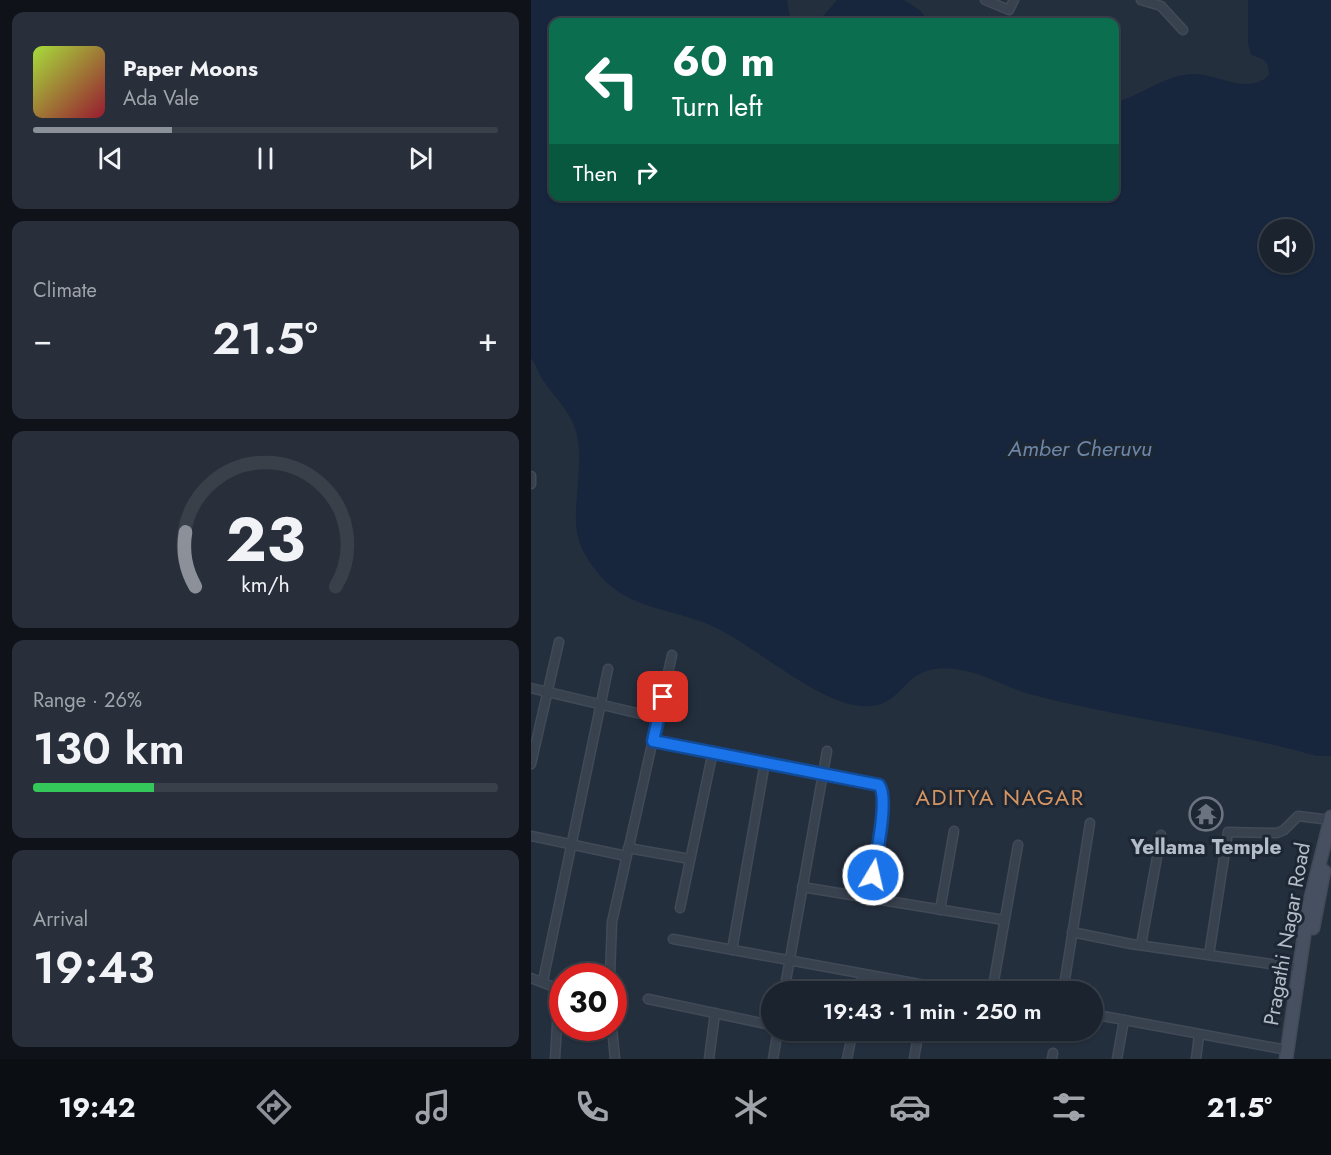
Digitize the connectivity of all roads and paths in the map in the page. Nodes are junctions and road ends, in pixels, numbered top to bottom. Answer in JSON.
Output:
{"nodes":[{"id":1,"x":985,"y":0,"type":"edge"},
{"id":2,"x":1014,"y":0,"type":"edge"},
{"id":3,"x":1141,"y":0,"type":"edge"},
{"id":4,"x":1161,"y":3,"type":"edge"},
{"id":5,"x":1183,"y":30,"type":"dead end"},
{"id":6,"x":531,"y":476,"type":"edge"},
{"id":7,"x":531,"y":484,"type":"edge"},
{"id":8,"x":559,"y":642,"type":"dead end"},
{"id":9,"x":672,"y":655,"type":"dead end"},
{"id":10,"x":608,"y":669,"type":"dead end"},
{"id":11,"x":531,"y":688,"type":"edge"},
{"id":12,"x":546,"y":692,"type":"junction"},
{"id":13,"x":600,"y":705,"type":"junction"},
{"id":14,"x":659,"y":718,"type":"junction"},
{"id":15,"x":653,"y":741,"type":"junction"},
{"id":16,"x":713,"y":751,"type":"junction"},
{"id":17,"x":827,"y":751,"type":"dead end"},
{"id":18,"x":765,"y":762,"type":"junction"},
{"id":19,"x":531,"y":764,"type":"edge"},
{"id":20,"x":822,"y":773,"type":"junction"},
{"id":21,"x":1330,"y":818,"type":"edge"},
{"id":22,"x":1090,"y":823,"type":"dead end"},
{"id":23,"x":954,"y":831,"type":"dead end"},
{"id":24,"x":1161,"y":835,"type":"dead end"},
{"id":25,"x":531,"y":836,"type":"edge"},
{"id":26,"x":1331,"y":843,"type":"edge"},
{"id":27,"x":571,"y":845,"type":"junction"},
{"id":28,"x":1018,"y":845,"type":"dead end"},
{"id":29,"x":627,"y":852,"type":"junction"},
{"id":30,"x":690,"y":859,"type":"junction"},
{"id":31,"x":802,"y":887,"type":"junction"},
{"id":32,"x":869,"y":898,"type":"junction"},
{"id":33,"x":680,"y":908,"type":"dead end"},
{"id":34,"x":940,"y":910,"type":"junction"},
{"id":35,"x":1312,"y":910,"type":"junction"},
{"id":36,"x":1003,"y":921,"type":"junction"},
{"id":37,"x":1073,"y":932,"type":"junction"},
{"id":38,"x":673,"y":939,"type":"dead end"},
{"id":39,"x":1141,"y":945,"type":"junction"},
{"id":40,"x":732,"y":950,"type":"junction"},
{"id":41,"x":1209,"y":955,"type":"junction"},
{"id":42,"x":790,"y":960,"type":"junction"},
{"id":43,"x":610,"y":963,"type":"edge"},
{"id":44,"x":1299,"y":968,"type":"junction"},
{"id":45,"x":863,"y":974,"type":"junction"},
{"id":46,"x":531,"y":978,"type":"edge"},
{"id":47,"x":543,"y":981,"type":"junction"},
{"id":48,"x":786,"y":981,"type":"edge"},
{"id":49,"x":862,"y":981,"type":"edge"},
{"id":50,"x":894,"y":981,"type":"edge"},
{"id":51,"x":994,"y":981,"type":"edge"},
{"id":52,"x":1065,"y":981,"type":"edge"},
{"id":53,"x":648,"y":999,"type":"dead end"},
{"id":54,"x":715,"y":1013,"type":"junction"},
{"id":55,"x":1103,"y":1016,"type":"edge"},
{"id":56,"x":1124,"y":1020,"type":"junction"},
{"id":57,"x":761,"y":1023,"type":"edge"},
{"id":58,"x":1199,"y":1035,"type":"junction"},
{"id":59,"x":613,"y":1041,"type":"edge"},
{"id":60,"x":776,"y":1041,"type":"edge"},
{"id":61,"x":851,"y":1041,"type":"edge"},
{"id":62,"x":917,"y":1041,"type":"edge"},
{"id":63,"x":1288,"y":1056,"type":"edge"},
{"id":64,"x":555,"y":1059,"type":"edge"},
{"id":65,"x":615,"y":1059,"type":"edge"},
{"id":66,"x":709,"y":1059,"type":"edge"},
{"id":67,"x":773,"y":1059,"type":"edge"},
{"id":68,"x":847,"y":1059,"type":"edge"},
{"id":69,"x":915,"y":1059,"type":"edge"},
{"id":70,"x":1117,"y":1059,"type":"edge"},
{"id":71,"x":1196,"y":1059,"type":"edge"}],
"edges":[{"from":1,"to":2,"type":"street"},
{"from":3,"to":4,"type":"street"},
{"from":4,"to":5,"type":"street"},
{"from":6,"to":7,"type":"street"},
{"from":8,"to":12,"type":"street"},
{"from":9,"to":14,"type":"street"},
{"from":10,"to":13,"type":"street"},
{"from":11,"to":12,"type":"street"},
{"from":12,"to":13,"type":"street"},
{"from":12,"to":19,"type":"street"},
{"from":13,"to":14,"type":"street"},
{"from":13,"to":27,"type":"street"},
{"from":14,"to":15,"type":"street"},
{"from":15,"to":16,"type":"street"},
{"from":15,"to":29,"type":"street"},
{"from":16,"to":18,"type":"street"},
{"from":16,"to":30,"type":"street"},
{"from":17,"to":20,"type":"street"},
{"from":18,"to":20,"type":"street"},
{"from":18,"to":40,"type":"street"},
{"from":20,"to":31,"type":"street"},
{"from":20,"to":32,"type":"street"},
{"from":21,"to":35,"type":"main road","name":"Pragathi Nagar Road"},
{"from":21,"to":41,"type":"street"},
{"from":22,"to":37,"type":"street"},
{"from":23,"to":34,"type":"street"},
{"from":24,"to":39,"type":"street"},
{"from":25,"to":27,"type":"street"},
{"from":26,"to":35,"type":"main road"},
{"from":27,"to":29,"type":"street"},
{"from":27,"to":47,"type":"street"},
{"from":28,"to":36,"type":"street"},
{"from":29,"to":30,"type":"street"},
{"from":29,"to":43,"type":"street"},
{"from":30,"to":33,"type":"street"},
{"from":31,"to":32,"type":"street"},
{"from":31,"to":42,"type":"street"},
{"from":32,"to":34,"type":"street"},
{"from":34,"to":36,"type":"street"},
{"from":35,"to":44,"type":"main road","name":"Pragathi Nagar Road"},
{"from":35,"to":63,"type":"main road","name":"Pragathi Nagar Road"},
{"from":36,"to":51,"type":"street"},
{"from":37,"to":39,"type":"street"},
{"from":37,"to":52,"type":"street"},
{"from":38,"to":40,"type":"street"},
{"from":39,"to":41,"type":"street"},
{"from":40,"to":42,"type":"street"},
{"from":41,"to":44,"type":"street"},
{"from":42,"to":45,"type":"street"},
{"from":42,"to":48,"type":"street"},
{"from":44,"to":63,"type":"main road","name":"Pragathi Nagar Road"},
{"from":45,"to":49,"type":"street"},
{"from":45,"to":50,"type":"street"},
{"from":46,"to":47,"type":"street"},
{"from":47,"to":64,"type":"street"},
{"from":53,"to":54,"type":"street"},
{"from":54,"to":57,"type":"street"},
{"from":54,"to":66,"type":"street"},
{"from":55,"to":56,"type":"street"},
{"from":56,"to":58,"type":"street"},
{"from":56,"to":70,"type":"street"},
{"from":58,"to":63,"type":"street"},
{"from":58,"to":71,"type":"street"},
{"from":59,"to":65,"type":"street"},
{"from":60,"to":67,"type":"street"},
{"from":61,"to":68,"type":"street"},
{"from":62,"to":69,"type":"street"}]}
